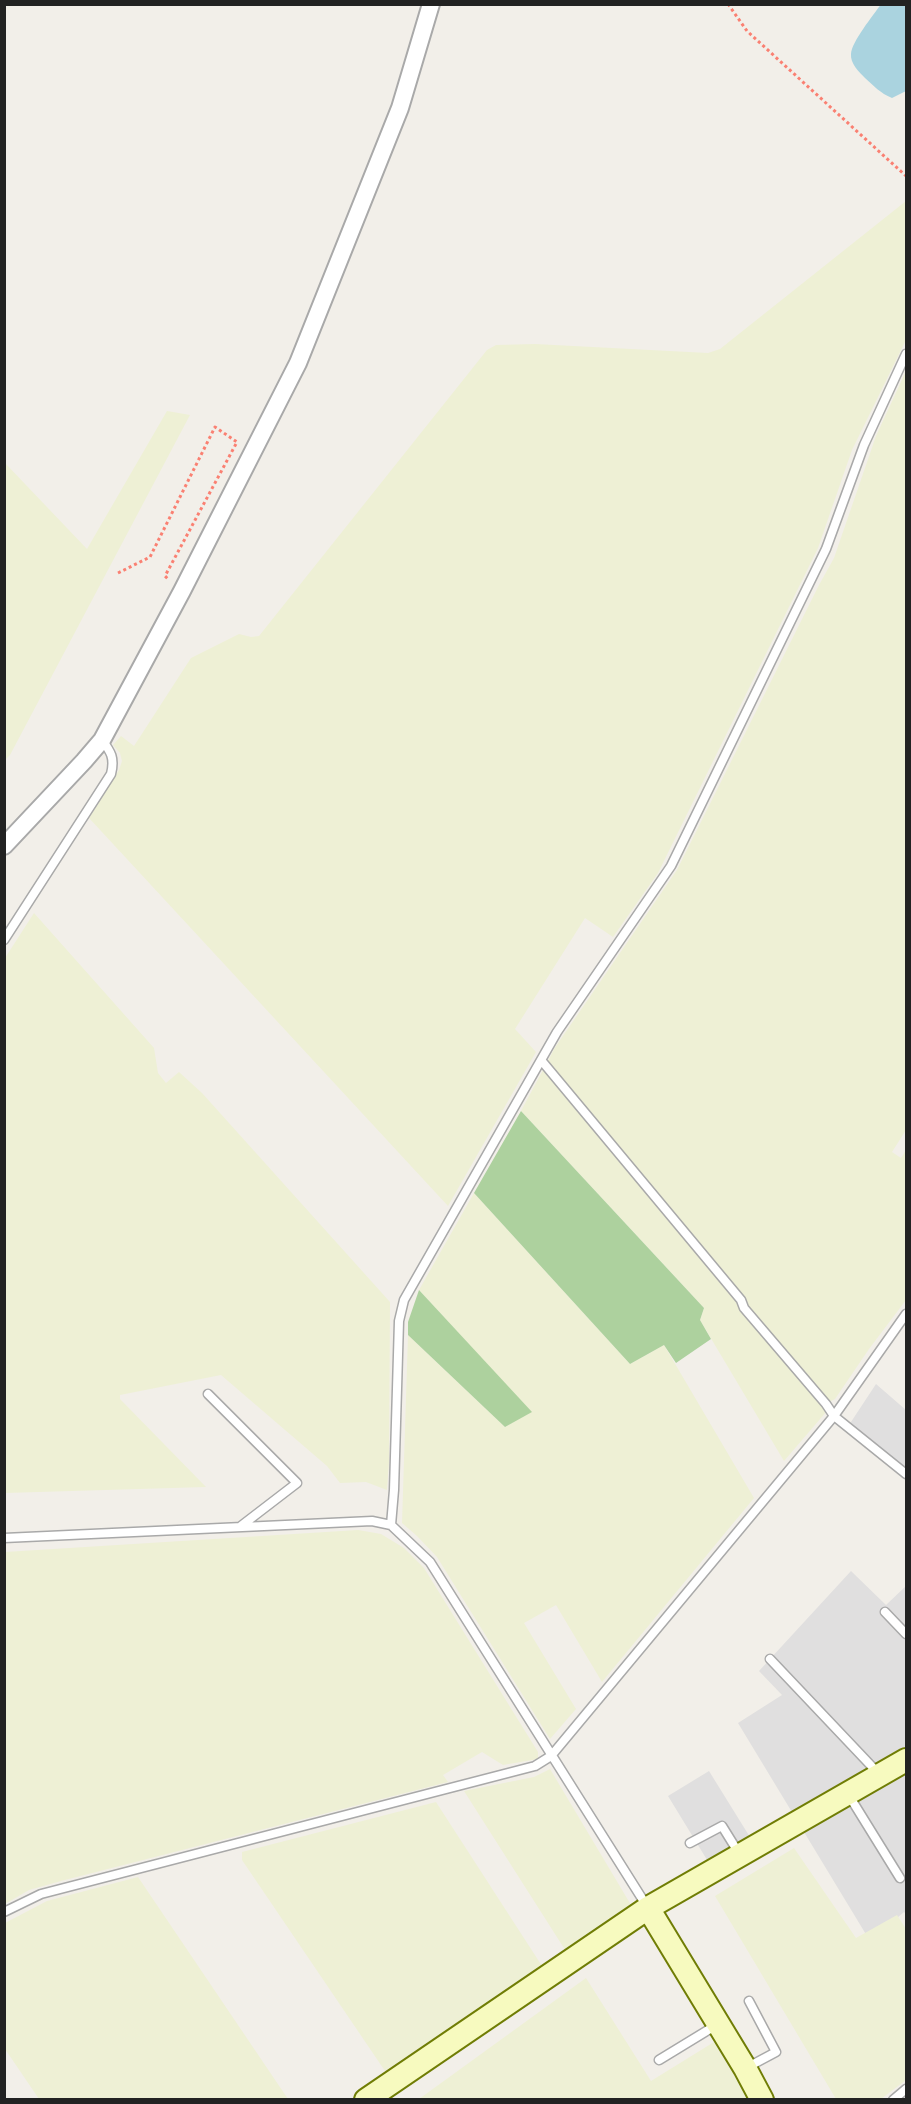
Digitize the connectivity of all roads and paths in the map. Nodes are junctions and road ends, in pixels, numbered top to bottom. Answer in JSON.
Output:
{"nodes":[{"id":1,"x":431,"y":4,"type":"edge"},
{"id":2,"x":728,"y":4,"type":"edge"},
{"id":3,"x":906,"y":176,"type":"edge"},
{"id":4,"x":906,"y":354,"type":"edge"},
{"id":5,"x":118,"y":573,"type":"dead end"},
{"id":6,"x":182,"y":591,"type":"junction"},
{"id":7,"x":102,"y":740,"type":"junction"},
{"id":8,"x":4,"y":846,"type":"edge"},
{"id":9,"x":4,"y":940,"type":"edge"},
{"id":10,"x":541,"y":1059,"type":"junction"},
{"id":11,"x":906,"y":1314,"type":"edge"},
{"id":12,"x":208,"y":1394,"type":"dead end"},
{"id":13,"x":834,"y":1416,"type":"junction"},
{"id":14,"x":906,"y":1474,"type":"edge"},
{"id":15,"x":391,"y":1525,"type":"junction"},
{"id":16,"x":240,"y":1526,"type":"junction"},
{"id":17,"x":4,"y":1538,"type":"edge"},
{"id":18,"x":885,"y":1612,"type":"dead end"},
{"id":19,"x":906,"y":1634,"type":"edge"},
{"id":20,"x":770,"y":1659,"type":"dead end"},
{"id":21,"x":551,"y":1756,"type":"junction"},
{"id":22,"x":906,"y":1760,"type":"edge"},
{"id":23,"x":880,"y":1775,"type":"junction"},
{"id":24,"x":847,"y":1794,"type":"junction"},
{"id":25,"x":690,"y":1843,"type":"dead end"},
{"id":26,"x":740,"y":1856,"type":"junction"},
{"id":27,"x":900,"y":1878,"type":"dead end"},
{"id":28,"x":648,"y":1908,"type":"junction"},
{"id":29,"x":4,"y":1912,"type":"edge"},
{"id":30,"x":748,"y":2001,"type":"dead end"},
{"id":31,"x":718,"y":2024,"type":"junction"},
{"id":32,"x":659,"y":2060,"type":"dead end"},
{"id":33,"x":745,"y":2068,"type":"junction"},
{"id":34,"x":906,"y":2089,"type":"edge"},
{"id":35,"x":366,"y":2100,"type":"edge"},
{"id":36,"x":762,"y":2100,"type":"edge"},
{"id":37,"x":893,"y":2100,"type":"edge"}],
"edges":[{"from":1,"to":6,"type":"street"},
{"from":2,"to":3,"type":"path"},
{"from":4,"to":10,"type":"lane"},
{"from":5,"to":6,"type":"path"},
{"from":6,"to":7,"type":"street"},
{"from":7,"to":8,"type":"street"},
{"from":7,"to":9,"type":"lane"},
{"from":10,"to":13,"type":"lane"},
{"from":10,"to":15,"type":"lane"},
{"from":11,"to":13,"type":"lane"},
{"from":12,"to":16,"type":"lane"},
{"from":13,"to":14,"type":"lane"},
{"from":13,"to":21,"type":"lane"},
{"from":15,"to":16,"type":"lane"},
{"from":15,"to":21,"type":"lane"},
{"from":16,"to":17,"type":"lane"},
{"from":18,"to":19,"type":"lane"},
{"from":20,"to":23,"type":"lane"},
{"from":21,"to":28,"type":"lane"},
{"from":21,"to":29,"type":"lane"},
{"from":22,"to":23,"type":"street"},
{"from":23,"to":24,"type":"street"},
{"from":24,"to":26,"type":"street"},
{"from":24,"to":27,"type":"lane"},
{"from":25,"to":26,"type":"lane"},
{"from":26,"to":28,"type":"street"},
{"from":28,"to":31,"type":"street"},
{"from":28,"to":35,"type":"street"},
{"from":30,"to":33,"type":"lane"},
{"from":31,"to":32,"type":"lane"},
{"from":31,"to":33,"type":"street"},
{"from":33,"to":36,"type":"street"},
{"from":34,"to":37,"type":"lane"}]}
